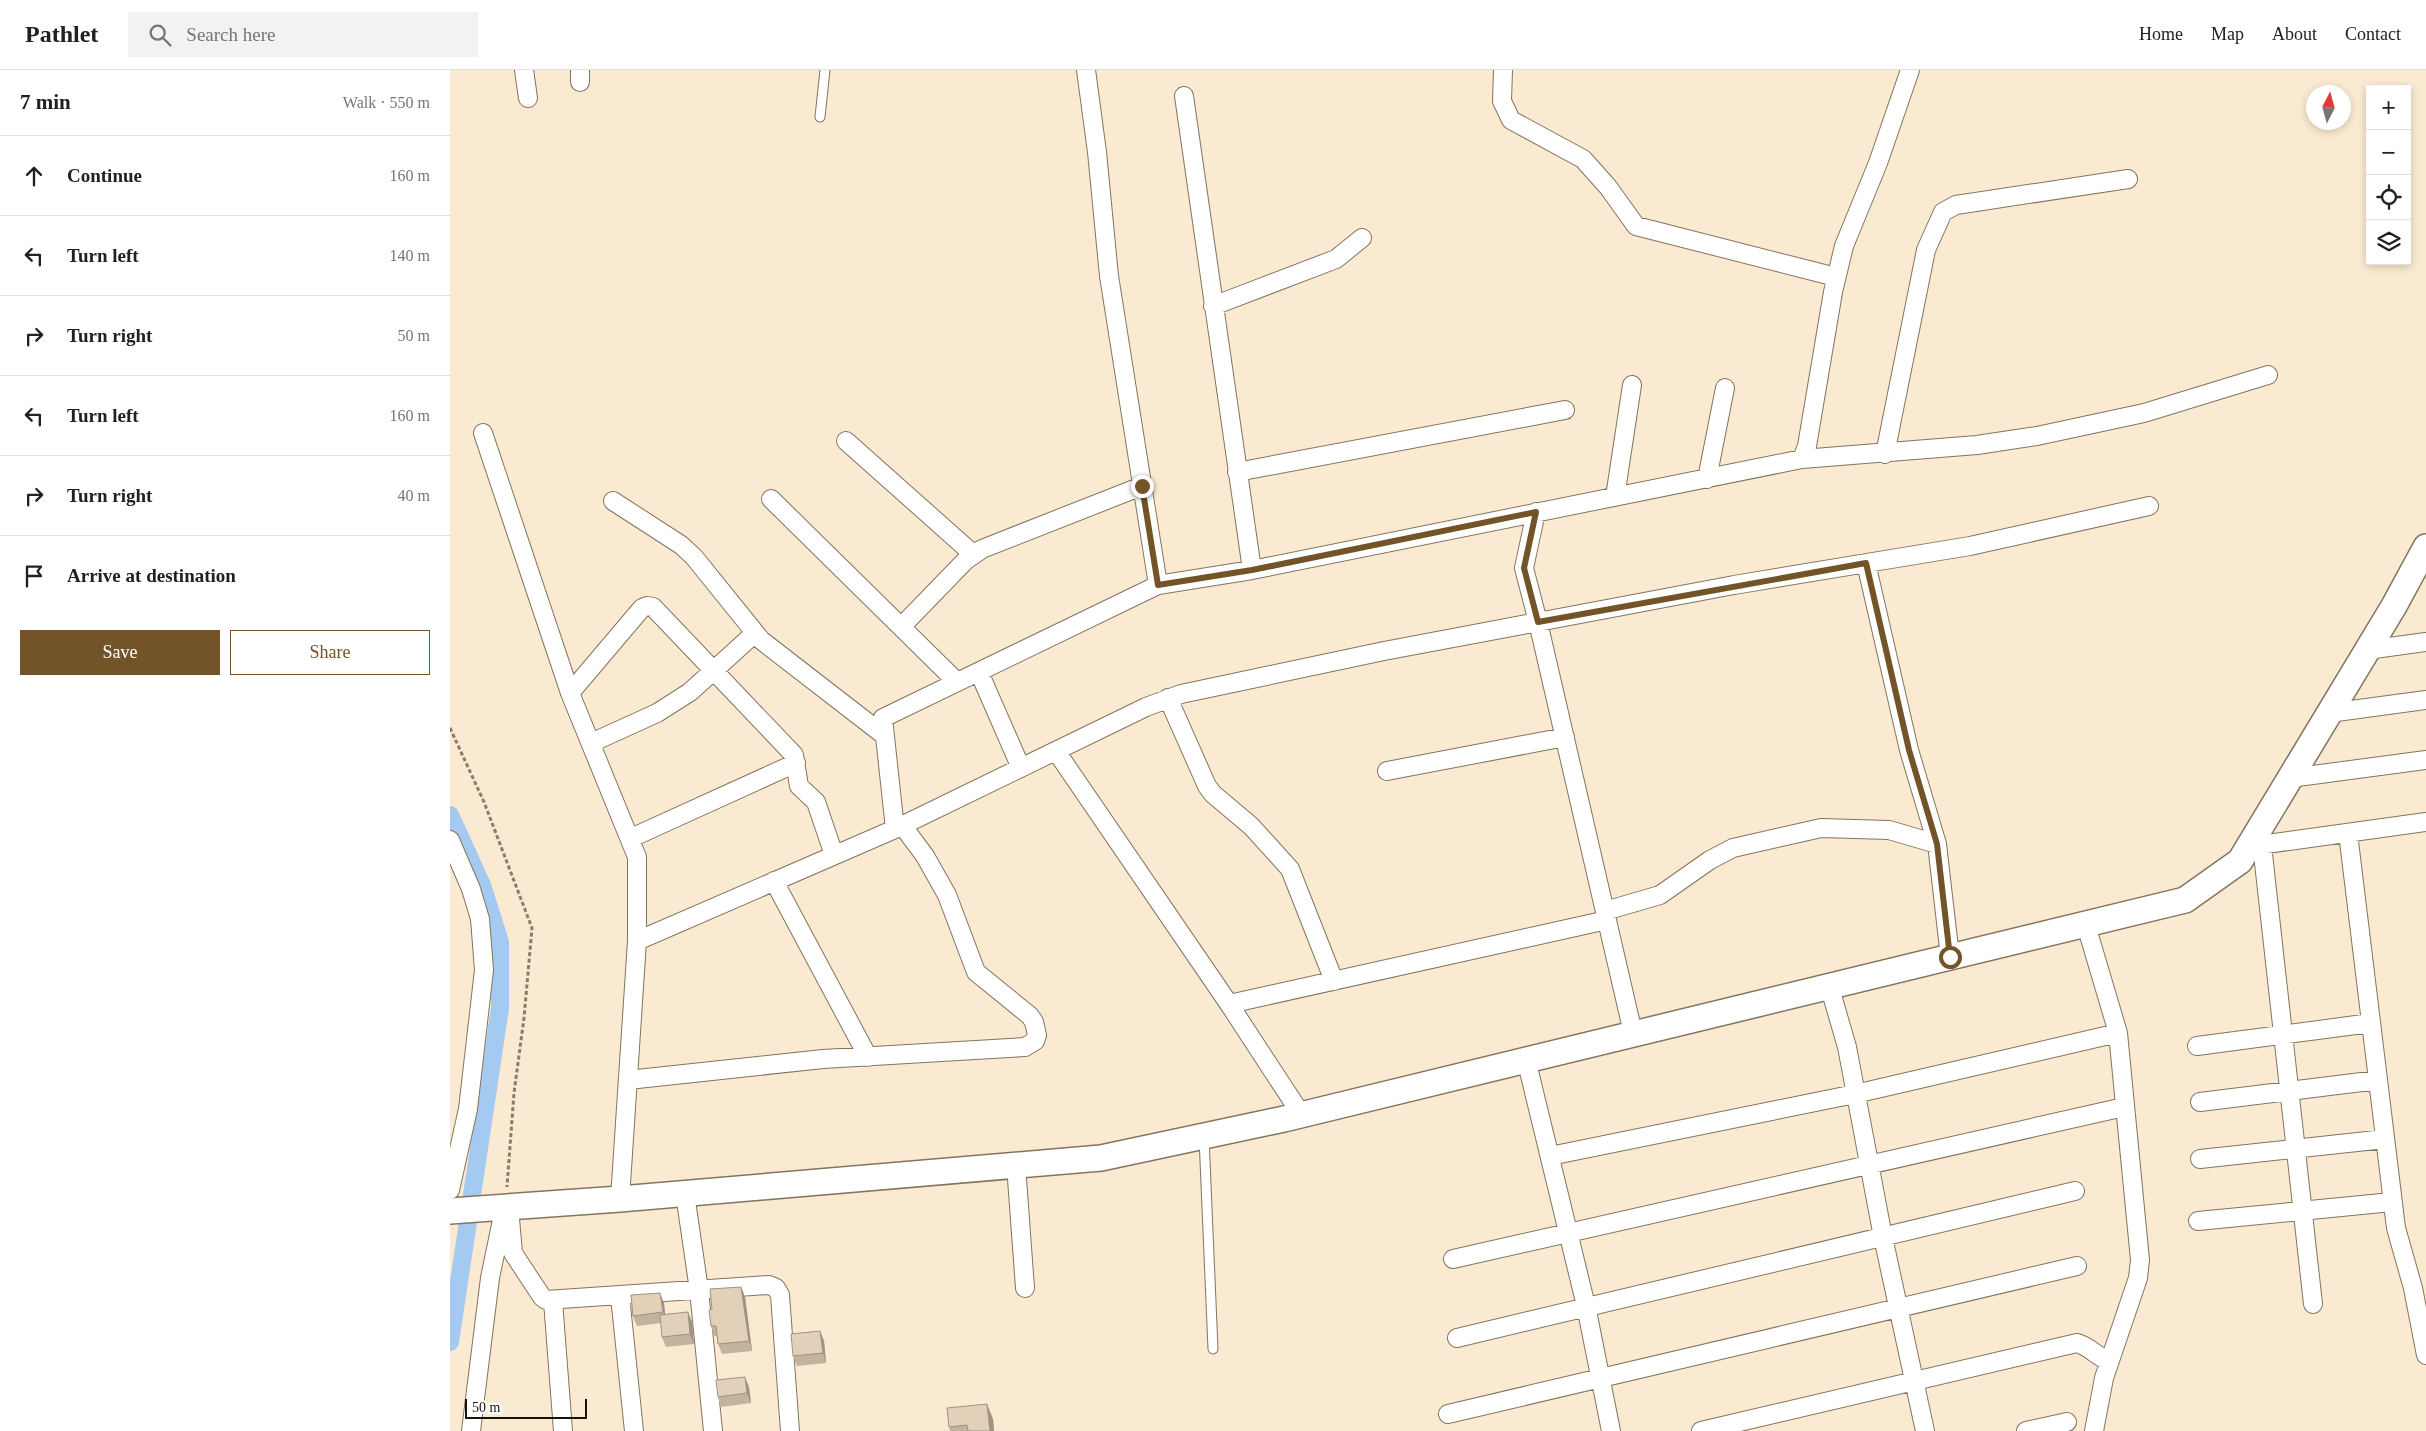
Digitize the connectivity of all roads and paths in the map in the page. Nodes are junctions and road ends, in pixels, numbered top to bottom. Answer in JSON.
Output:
{"nodes":[{"id":1,"x":524,"y":70,"type":"edge"},
{"id":2,"x":825,"y":70,"type":"edge"},
{"id":3,"x":1086,"y":70,"type":"edge"},
{"id":4,"x":1503,"y":70,"type":"edge"},
{"id":5,"x":1910,"y":70,"type":"edge"},
{"id":6,"x":1184,"y":96,"type":"dead end"},
{"id":7,"x":528,"y":98,"type":"dead end"},
{"id":8,"x":820,"y":117,"type":"dead end"},
{"id":9,"x":2128,"y":179,"type":"dead end"},
{"id":10,"x":1362,"y":238,"type":"dead end"},
{"id":11,"x":1836,"y":277,"type":"junction"},
{"id":12,"x":1213,"y":306,"type":"junction"},
{"id":13,"x":2268,"y":375,"type":"dead end"},
{"id":14,"x":1632,"y":385,"type":"dead end"},
{"id":15,"x":1725,"y":388,"type":"dead end"},
{"id":16,"x":1565,"y":410,"type":"dead end"},
{"id":17,"x":483,"y":433,"type":"dead end"},
{"id":18,"x":846,"y":441,"type":"dead end"},
{"id":19,"x":1885,"y":454,"type":"junction"},
{"id":20,"x":1802,"y":458,"type":"junction"},
{"id":21,"x":1237,"y":472,"type":"junction"},
{"id":22,"x":1707,"y":479,"type":"junction"},
{"id":23,"x":1142,"y":486,"type":"junction"},
{"id":24,"x":1615,"y":497,"type":"junction"},
{"id":25,"x":771,"y":499,"type":"dead end"},
{"id":26,"x":613,"y":501,"type":"dead end"},
{"id":27,"x":2149,"y":506,"type":"dead end"},
{"id":28,"x":1536,"y":512,"type":"junction"},
{"id":29,"x":2426,"y":547,"type":"edge"},
{"id":30,"x":973,"y":554,"type":"junction"},
{"id":31,"x":1866,"y":563,"type":"junction"},
{"id":32,"x":1252,"y":570,"type":"junction"},
{"id":33,"x":1158,"y":585,"type":"junction"},
{"id":34,"x":1538,"y":622,"type":"junction"},
{"id":35,"x":901,"y":627,"type":"junction"},
{"id":36,"x":755,"y":633,"type":"junction"},
{"id":37,"x":2426,"y":642,"type":"edge"},
{"id":38,"x":2367,"y":650,"type":"junction"},
{"id":39,"x":714,"y":671,"type":"junction"},
{"id":40,"x":978,"y":672,"type":"junction"},
{"id":41,"x":957,"y":682,"type":"junction"},
{"id":42,"x":570,"y":693,"type":"junction"},
{"id":43,"x":1168,"y":698,"type":"junction"},
{"id":44,"x":2426,"y":700,"type":"edge"},
{"id":45,"x":2329,"y":713,"type":"junction"},
{"id":46,"x":450,"y":728,"type":"edge"},
{"id":47,"x":885,"y":736,"type":"junction"},
{"id":48,"x":1565,"y":737,"type":"junction"},
{"id":49,"x":591,"y":743,"type":"junction"},
{"id":50,"x":1056,"y":751,"type":"junction"},
{"id":51,"x":2426,"y":760,"type":"edge"},
{"id":52,"x":796,"y":763,"type":"junction"},
{"id":53,"x":1021,"y":768,"type":"junction"},
{"id":54,"x":1387,"y":771,"type":"dead end"},
{"id":55,"x":2290,"y":778,"type":"junction"},
{"id":56,"x":2426,"y":822,"type":"edge"},
{"id":57,"x":899,"y":827,"type":"junction"},
{"id":58,"x":2348,"y":832,"type":"junction"},
{"id":59,"x":631,"y":838,"type":"junction"},
{"id":60,"x":450,"y":840,"type":"edge"},
{"id":61,"x":1937,"y":844,"type":"junction"},
{"id":62,"x":2255,"y":845,"type":"junction"},
{"id":63,"x":834,"y":855,"type":"junction"},
{"id":64,"x":774,"y":881,"type":"junction"},
{"id":65,"x":1606,"y":916,"type":"junction"},
{"id":66,"x":2086,"y":926,"type":"junction"},
{"id":67,"x":637,"y":941,"type":"junction"},
{"id":68,"x":1950,"y":957,"type":"junction"},
{"id":69,"x":1334,"y":981,"type":"junction"},
{"id":70,"x":1829,"y":985,"type":"junction"},
{"id":71,"x":1229,"y":1004,"type":"junction"},
{"id":72,"x":2371,"y":1023,"type":"junction"},
{"id":73,"x":1633,"y":1033,"type":"junction"},
{"id":74,"x":2118,"y":1033,"type":"junction"},
{"id":75,"x":2283,"y":1035,"type":"junction"},
{"id":76,"x":2198,"y":1046,"type":"dead end"},
{"id":77,"x":868,"y":1057,"type":"junction"},
{"id":78,"x":1526,"y":1059,"type":"junction"},
{"id":79,"x":628,"y":1080,"type":"junction"},
{"id":80,"x":2378,"y":1080,"type":"junction"},
{"id":81,"x":2289,"y":1092,"type":"junction"},
{"id":82,"x":1855,"y":1094,"type":"junction"},
{"id":83,"x":2200,"y":1102,"type":"dead end"},
{"id":84,"x":2124,"y":1107,"type":"junction"},
{"id":85,"x":1301,"y":1114,"type":"junction"},
{"id":86,"x":1204,"y":1136,"type":"junction"},
{"id":87,"x":2385,"y":1139,"type":"junction"},
{"id":88,"x":2296,"y":1150,"type":"junction"},
{"id":89,"x":1550,"y":1156,"type":"junction"},
{"id":90,"x":2200,"y":1159,"type":"dead end"},
{"id":91,"x":1869,"y":1164,"type":"junction"},
{"id":92,"x":1016,"y":1165,"type":"junction"},
{"id":93,"x":450,"y":1190,"type":"edge"},
{"id":94,"x":2075,"y":1191,"type":"dead end"},
{"id":95,"x":685,"y":1194,"type":"junction"},
{"id":96,"x":620,"y":1199,"type":"junction"},
{"id":97,"x":2392,"y":1202,"type":"junction"},
{"id":98,"x":505,"y":1207,"type":"junction"},
{"id":99,"x":450,"y":1211,"type":"edge"},
{"id":100,"x":2302,"y":1211,"type":"junction"},
{"id":101,"x":2198,"y":1221,"type":"dead end"},
{"id":102,"x":1569,"y":1233,"type":"junction"},
{"id":103,"x":1883,"y":1237,"type":"junction"},
{"id":104,"x":1453,"y":1259,"type":"dead end"},
{"id":105,"x":2077,"y":1266,"type":"dead end"},
{"id":106,"x":1024,"y":1288,"type":"dead end"},
{"id":107,"x":699,"y":1290,"type":"junction"},
{"id":108,"x":620,"y":1296,"type":"junction"},
{"id":109,"x":553,"y":1301,"type":"junction"},
{"id":110,"x":2313,"y":1304,"type":"dead end"},
{"id":111,"x":1586,"y":1306,"type":"junction"},
{"id":112,"x":1898,"y":1307,"type":"junction"},
{"id":113,"x":1458,"y":1338,"type":"dead end"},
{"id":114,"x":1214,"y":1349,"type":"dead end"},
{"id":115,"x":2426,"y":1354,"type":"edge"},
{"id":116,"x":2109,"y":1362,"type":"junction"},
{"id":117,"x":1600,"y":1379,"type":"junction"},
{"id":118,"x":1915,"y":1381,"type":"junction"},
{"id":119,"x":1448,"y":1414,"type":"dead end"},
{"id":120,"x":2067,"y":1422,"type":"dead end"},
{"id":121,"x":471,"y":1431,"type":"edge"},
{"id":122,"x":563,"y":1431,"type":"edge"},
{"id":123,"x":634,"y":1431,"type":"edge"},
{"id":124,"x":713,"y":1431,"type":"edge"},
{"id":125,"x":790,"y":1431,"type":"edge"},
{"id":126,"x":1611,"y":1431,"type":"edge"},
{"id":127,"x":1701,"y":1431,"type":"edge"},
{"id":128,"x":1925,"y":1431,"type":"edge"},
{"id":129,"x":2026,"y":1431,"type":"edge"},
{"id":130,"x":2094,"y":1431,"type":"edge"}],
"edges":[{"from":1,"to":7,"type":"street"},
{"from":2,"to":8,"type":"lane"},
{"from":3,"to":23,"type":"street"},
{"from":4,"to":11,"type":"street"},
{"from":5,"to":11,"type":"street"},
{"from":6,"to":12,"type":"street"},
{"from":9,"to":19,"type":"street"},
{"from":10,"to":12,"type":"street"},
{"from":11,"to":20,"type":"street"},
{"from":12,"to":21,"type":"street"},
{"from":13,"to":19,"type":"street"},
{"from":14,"to":24,"type":"street"},
{"from":15,"to":22,"type":"street"},
{"from":16,"to":21,"type":"street"},
{"from":17,"to":42,"type":"street"},
{"from":18,"to":30,"type":"street"},
{"from":19,"to":20,"type":"street"},
{"from":20,"to":22,"type":"street"},
{"from":21,"to":32,"type":"street"},
{"from":22,"to":24,"type":"street"},
{"from":23,"to":30,"type":"street"},
{"from":23,"to":33,"type":"street"},
{"from":24,"to":28,"type":"street"},
{"from":25,"to":35,"type":"street"},
{"from":26,"to":36,"type":"street"},
{"from":27,"to":31,"type":"street"},
{"from":28,"to":32,"type":"street"},
{"from":28,"to":34,"type":"street"},
{"from":29,"to":38,"type":"street"},
{"from":30,"to":35,"type":"street"},
{"from":31,"to":34,"type":"street"},
{"from":31,"to":61,"type":"street"},
{"from":32,"to":33,"type":"street"},
{"from":33,"to":40,"type":"street"},
{"from":34,"to":43,"type":"street"},
{"from":34,"to":48,"type":"street"},
{"from":35,"to":41,"type":"street"},
{"from":36,"to":39,"type":"street"},
{"from":36,"to":47,"type":"street"},
{"from":37,"to":38,"type":"street"},
{"from":38,"to":45,"type":"street"},
{"from":39,"to":42,"type":"street"},
{"from":39,"to":49,"type":"street"},
{"from":39,"to":52,"type":"street"},
{"from":40,"to":41,"type":"street"},
{"from":40,"to":53,"type":"street"},
{"from":41,"to":47,"type":"street"},
{"from":42,"to":49,"type":"street"},
{"from":43,"to":50,"type":"street"},
{"from":43,"to":69,"type":"street"},
{"from":44,"to":45,"type":"street"},
{"from":45,"to":55,"type":"street"},
{"from":46,"to":98,"type":"path"},
{"from":47,"to":57,"type":"street"},
{"from":48,"to":54,"type":"street"},
{"from":48,"to":65,"type":"street"},
{"from":49,"to":59,"type":"street"},
{"from":50,"to":53,"type":"street"},
{"from":50,"to":71,"type":"street"},
{"from":51,"to":55,"type":"street"},
{"from":52,"to":59,"type":"street"},
{"from":52,"to":63,"type":"street"},
{"from":53,"to":57,"type":"street"},
{"from":55,"to":62,"type":"street"},
{"from":56,"to":58,"type":"street"},
{"from":57,"to":63,"type":"street"},
{"from":57,"to":77,"type":"street"},
{"from":58,"to":62,"type":"street"},
{"from":58,"to":72,"type":"street"},
{"from":59,"to":67,"type":"street"},
{"from":60,"to":93,"type":"street"},
{"from":61,"to":65,"type":"street"},
{"from":61,"to":68,"type":"street"},
{"from":62,"to":66,"type":"street"},
{"from":62,"to":75,"type":"street"},
{"from":63,"to":64,"type":"street"},
{"from":64,"to":67,"type":"street"},
{"from":64,"to":77,"type":"street"},
{"from":65,"to":69,"type":"street"},
{"from":65,"to":73,"type":"street"},
{"from":66,"to":68,"type":"street"},
{"from":66,"to":74,"type":"street"},
{"from":67,"to":79,"type":"street"},
{"from":68,"to":70,"type":"street"},
{"from":69,"to":71,"type":"street"},
{"from":70,"to":73,"type":"street"},
{"from":70,"to":82,"type":"street"},
{"from":71,"to":85,"type":"street"},
{"from":72,"to":75,"type":"street"},
{"from":72,"to":80,"type":"street"},
{"from":73,"to":78,"type":"street"},
{"from":74,"to":82,"type":"street"},
{"from":74,"to":84,"type":"street"},
{"from":75,"to":76,"type":"street"},
{"from":75,"to":81,"type":"street"},
{"from":77,"to":79,"type":"street"},
{"from":78,"to":85,"type":"street"},
{"from":78,"to":89,"type":"street"},
{"from":79,"to":96,"type":"street"},
{"from":80,"to":81,"type":"street"},
{"from":80,"to":87,"type":"street"},
{"from":81,"to":83,"type":"street"},
{"from":81,"to":88,"type":"street"},
{"from":82,"to":89,"type":"street"},
{"from":82,"to":91,"type":"street"},
{"from":84,"to":91,"type":"street"},
{"from":84,"to":116,"type":"street"},
{"from":85,"to":86,"type":"street"},
{"from":86,"to":92,"type":"street"},
{"from":86,"to":114,"type":"lane"},
{"from":87,"to":88,"type":"street"},
{"from":87,"to":97,"type":"street"},
{"from":88,"to":90,"type":"street"},
{"from":88,"to":100,"type":"street"},
{"from":89,"to":102,"type":"street"},
{"from":91,"to":102,"type":"street"},
{"from":91,"to":103,"type":"street"},
{"from":92,"to":95,"type":"street"},
{"from":92,"to":106,"type":"street"},
{"from":94,"to":103,"type":"street"},
{"from":95,"to":96,"type":"street"},
{"from":95,"to":107,"type":"street"},
{"from":96,"to":98,"type":"street"},
{"from":97,"to":100,"type":"street"},
{"from":97,"to":115,"type":"street"},
{"from":98,"to":99,"type":"street"},
{"from":98,"to":109,"type":"street"},
{"from":98,"to":121,"type":"street"},
{"from":100,"to":101,"type":"street"},
{"from":100,"to":110,"type":"street"},
{"from":102,"to":104,"type":"street"},
{"from":102,"to":111,"type":"street"},
{"from":103,"to":111,"type":"street"},
{"from":103,"to":112,"type":"street"},
{"from":105,"to":112,"type":"street"},
{"from":107,"to":108,"type":"street"},
{"from":107,"to":124,"type":"street"},
{"from":107,"to":125,"type":"street"},
{"from":108,"to":109,"type":"street"},
{"from":108,"to":123,"type":"street"},
{"from":109,"to":122,"type":"street"},
{"from":111,"to":113,"type":"street"},
{"from":111,"to":117,"type":"street"},
{"from":112,"to":117,"type":"street"},
{"from":112,"to":118,"type":"street"},
{"from":116,"to":118,"type":"street"},
{"from":116,"to":130,"type":"street"},
{"from":117,"to":119,"type":"street"},
{"from":117,"to":126,"type":"street"},
{"from":118,"to":127,"type":"street"},
{"from":118,"to":128,"type":"street"},
{"from":120,"to":129,"type":"street"}]}
